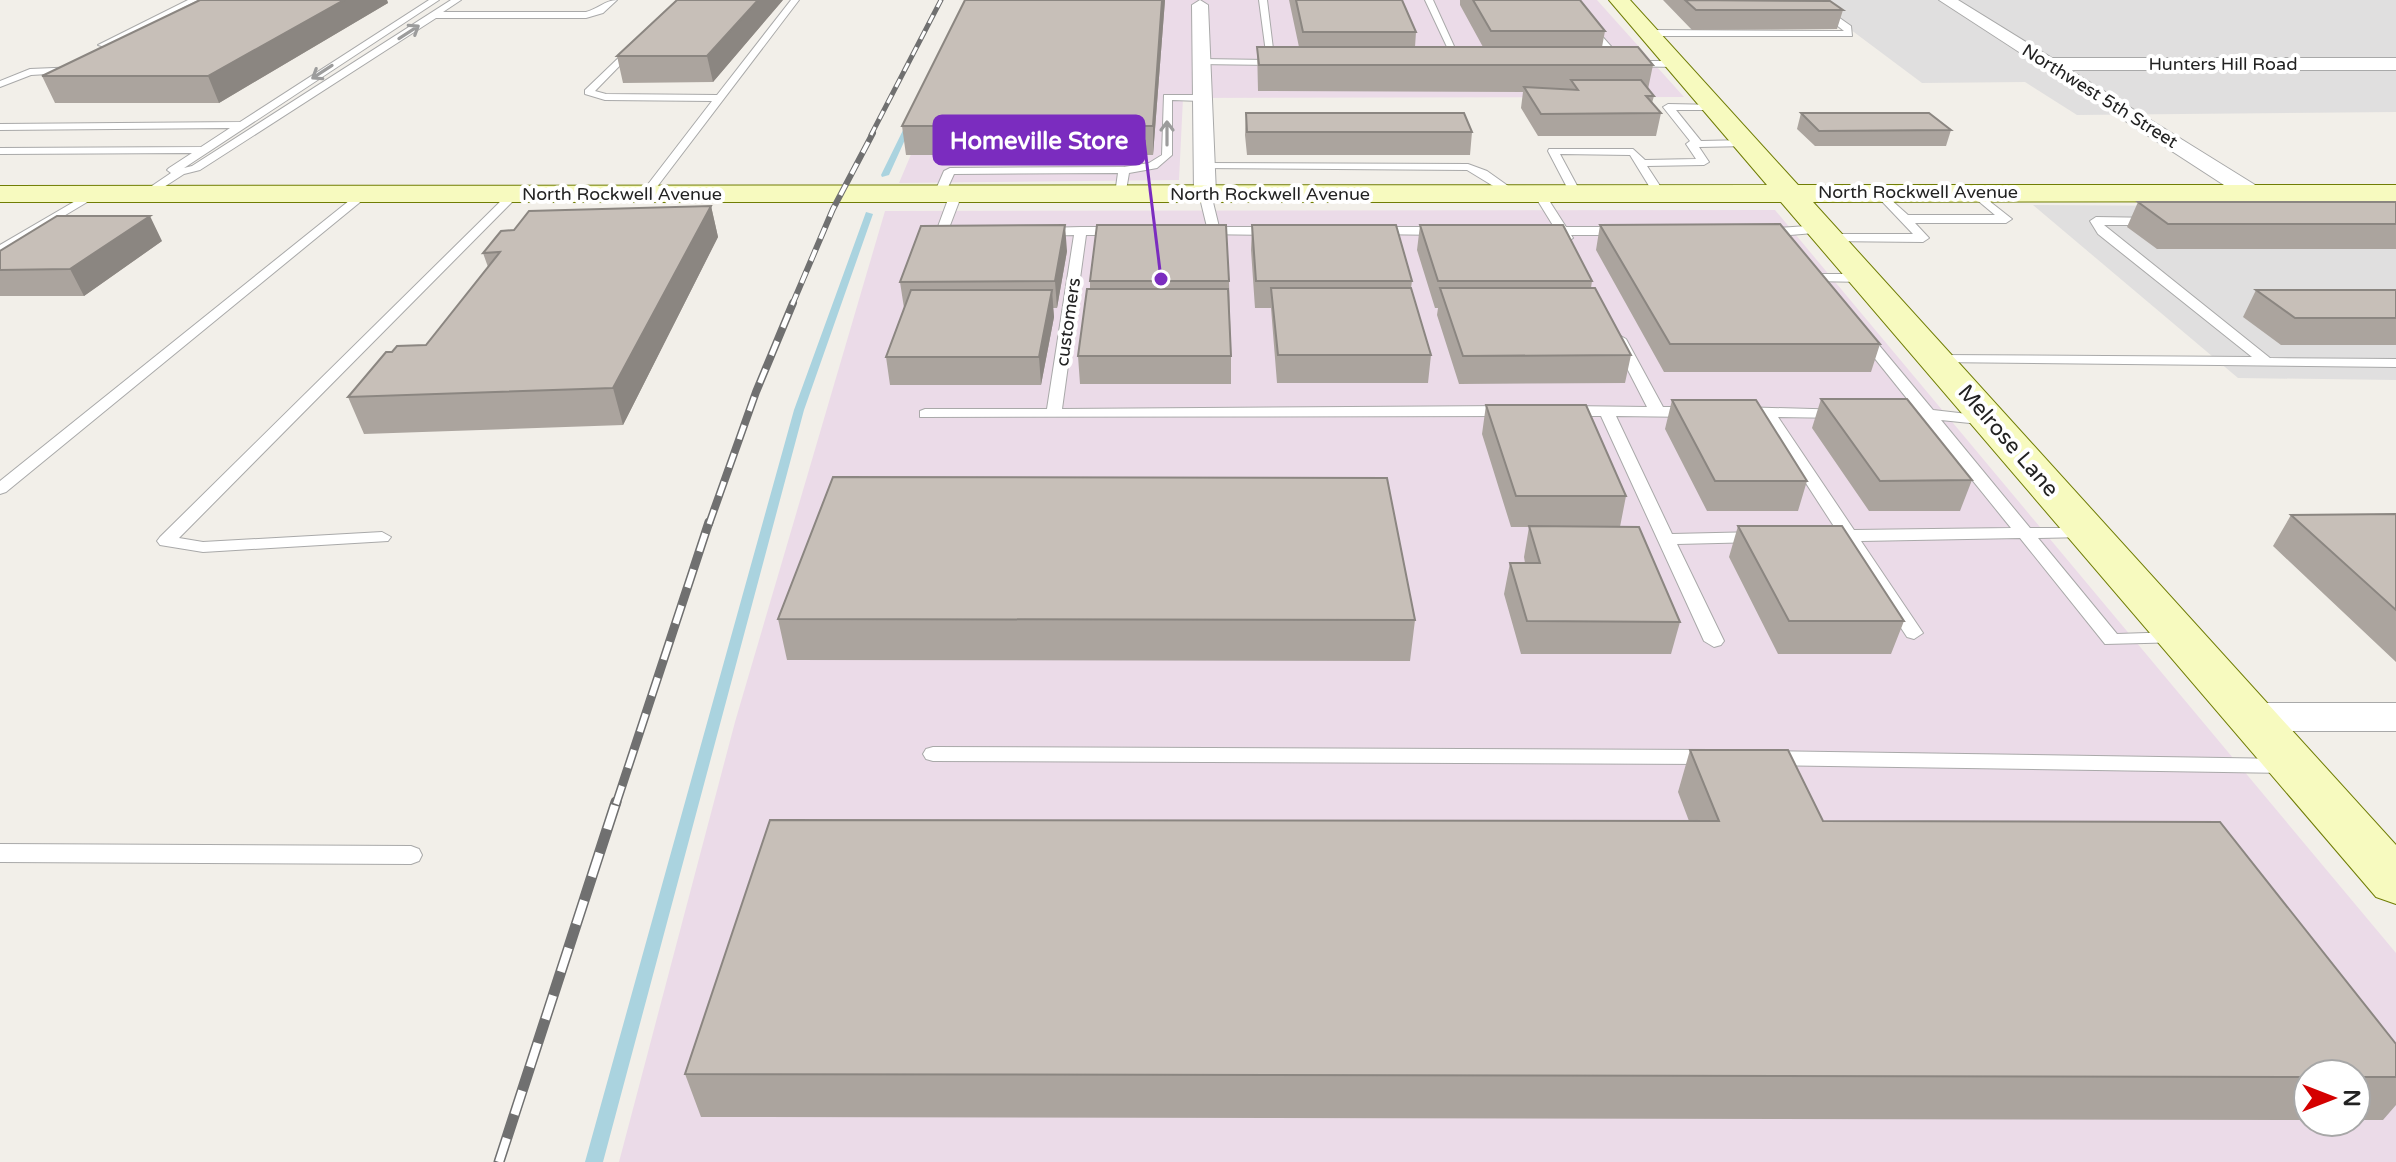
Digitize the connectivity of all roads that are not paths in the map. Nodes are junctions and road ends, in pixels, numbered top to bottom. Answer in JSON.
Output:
{"nodes":[{"id":1,"x":194,"y":0,"type":"edge"},
{"id":2,"x":435,"y":0,"type":"edge"},
{"id":3,"x":457,"y":0,"type":"edge"},
{"id":4,"x":613,"y":0,"type":"edge"},
{"id":5,"x":795,"y":0,"type":"edge"},
{"id":6,"x":1263,"y":0,"type":"edge"},
{"id":7,"x":1429,"y":0,"type":"edge"},
{"id":8,"x":1566,"y":0,"type":"edge"},
{"id":9,"x":1619,"y":0,"type":"edge"},
{"id":10,"x":1809,"y":0,"type":"edge"},
{"id":11,"x":1947,"y":0,"type":"edge"},
{"id":12,"x":1200,"y":2,"type":"edge"},
{"id":13,"x":434,"y":15,"type":"junction"},
{"id":14,"x":1649,"y":33,"type":"junction"},
{"id":15,"x":640,"y":40,"type":"edge"},
{"id":16,"x":102,"y":45,"type":"edge"},
{"id":17,"x":361,"y":47,"type":"junction"},
{"id":18,"x":385,"y":47,"type":"junction"},
{"id":19,"x":1201,"y":62,"type":"junction"},
{"id":20,"x":1272,"y":63,"type":"junction"},
{"id":21,"x":1287,"y":63,"type":"edge"},
{"id":22,"x":1444,"y":64,"type":"edge"},
{"id":23,"x":1460,"y":64,"type":"junction"},
{"id":24,"x":1475,"y":64,"type":"edge"},
{"id":25,"x":1606,"y":64,"type":"edge"},
{"id":26,"x":1621,"y":64,"type":"junction"},
{"id":27,"x":1677,"y":64,"type":"junction"},
{"id":28,"x":2050,"y":64,"type":"junction"},
{"id":29,"x":2396,"y":64,"type":"edge"},
{"id":30,"x":86,"y":70,"type":"edge"},
{"id":31,"x":0,"y":84,"type":"edge"},
{"id":32,"x":718,"y":98,"type":"junction"},
{"id":33,"x":1202,"y":98,"type":"junction"},
{"id":34,"x":1715,"y":107,"type":"junction"},
{"id":35,"x":240,"y":125,"type":"junction"},
{"id":36,"x":264,"y":125,"type":"junction"},
{"id":37,"x":0,"y":127,"type":"edge"},
{"id":38,"x":1748,"y":143,"type":"junction"},
{"id":39,"x":1698,"y":144,"type":"junction"},
{"id":40,"x":201,"y":150,"type":"junction"},
{"id":41,"x":0,"y":151,"type":"edge"},
{"id":42,"x":1642,"y":163,"type":"junction"},
{"id":43,"x":180,"y":172,"type":"junction"},
{"id":44,"x":1204,"y":180,"type":"junction"},
{"id":45,"x":1123,"y":182,"type":"junction"},
{"id":46,"x":1658,"y":192,"type":"junction"},
{"id":47,"x":1790,"y":192,"type":"junction"},
{"id":48,"x":1879,"y":192,"type":"junction"},
{"id":49,"x":1974,"y":192,"type":"junction"},
{"id":50,"x":1526,"y":193,"type":"junction"},
{"id":51,"x":1575,"y":193,"type":"junction"},
{"id":52,"x":2252,"y":193,"type":"junction"},
{"id":53,"x":2396,"y":193,"type":"edge"},
{"id":54,"x":0,"y":194,"type":"edge"},
{"id":55,"x":146,"y":194,"type":"junction"},
{"id":56,"x":364,"y":194,"type":"junction"},
{"id":57,"x":514,"y":194,"type":"junction"},
{"id":58,"x":646,"y":194,"type":"junction"},
{"id":59,"x":948,"y":194,"type":"junction"},
{"id":60,"x":93,"y":195,"type":"junction"},
{"id":61,"x":1906,"y":219,"type":"junction"},
{"id":62,"x":2160,"y":221,"type":"edge"},
{"id":63,"x":1081,"y":231,"type":"junction"},
{"id":64,"x":1125,"y":231,"type":"edge"},
{"id":65,"x":1183,"y":231,"type":"edge"},
{"id":66,"x":1213,"y":231,"type":"junction"},
{"id":67,"x":1292,"y":231,"type":"edge"},
{"id":68,"x":1356,"y":231,"type":"edge"},
{"id":69,"x":1452,"y":231,"type":"edge"},
{"id":70,"x":1531,"y":231,"type":"edge"},
{"id":71,"x":1563,"y":231,"type":"junction"},
{"id":72,"x":1640,"y":231,"type":"edge"},
{"id":73,"x":973,"y":232,"type":"edge"},
{"id":74,"x":1035,"y":232,"type":"edge"},
{"id":75,"x":1763,"y":232,"type":"edge"},
{"id":76,"x":1826,"y":233,"type":"junction"},
{"id":77,"x":1570,"y":245,"type":"edge"},
{"id":78,"x":0,"y":250,"type":"edge"},
{"id":79,"x":1866,"y":278,"type":"junction"},
{"id":80,"x":1824,"y":289,"type":"edge"},
{"id":81,"x":1853,"y":323,"type":"edge"},
{"id":82,"x":1614,"y":328,"type":"edge"},
{"id":83,"x":1938,"y":359,"type":"junction"},
{"id":84,"x":2265,"y":361,"type":"junction"},
{"id":85,"x":2396,"y":363,"type":"edge"},
{"id":86,"x":1606,"y":411,"type":"junction"},
{"id":87,"x":1657,"y":411,"type":"junction"},
{"id":88,"x":1767,"y":412,"type":"junction"},
{"id":89,"x":1856,"y":413,"type":"edge"},
{"id":90,"x":1901,"y":413,"type":"edge"},
{"id":91,"x":925,"y":414,"type":"dead end"},
{"id":92,"x":1054,"y":414,"type":"junction"},
{"id":93,"x":1930,"y":414,"type":"junction"},
{"id":94,"x":1992,"y":421,"type":"junction"},
{"id":95,"x":0,"y":489,"type":"edge"},
{"id":96,"x":2090,"y":532,"type":"junction"},
{"id":97,"x":2023,"y":533,"type":"junction"},
{"id":98,"x":1849,"y":535,"type":"junction"},
{"id":99,"x":1803,"y":536,"type":"edge"},
{"id":100,"x":382,"y":537,"type":"dead end"},
{"id":101,"x":1773,"y":537,"type":"edge"},
{"id":102,"x":1666,"y":539,"type":"junction"},
{"id":103,"x":1914,"y":633,"type":"dead end"},
{"id":104,"x":2183,"y":638,"type":"junction"},
{"id":105,"x":1714,"y":641,"type":"dead end"},
{"id":106,"x":2250,"y":717,"type":"junction"},
{"id":107,"x":2396,"y":717,"type":"edge"},
{"id":108,"x":933,"y":754,"type":"dead end"},
{"id":109,"x":2294,"y":766,"type":"junction"},
{"id":110,"x":0,"y":853,"type":"edge"},
{"id":111,"x":411,"y":855,"type":"dead end"},
{"id":112,"x":2396,"y":882,"type":"edge"}],
"edges":[{"from":1,"to":16,"type":"lane"},
{"from":2,"to":17,"type":"lane"},
{"from":3,"to":13,"type":"lane"},
{"from":4,"to":13,"type":"lane"},
{"from":5,"to":32,"type":"lane"},
{"from":6,"to":20,"type":"lane"},
{"from":7,"to":23,"type":"lane"},
{"from":8,"to":26,"type":"lane"},
{"from":9,"to":14,"type":"main road","name":"Melrose Lane"},
{"from":10,"to":14,"type":"lane"},
{"from":11,"to":28,"type":"street","name":"Northwest 5th Street"},
{"from":12,"to":19,"type":"street"},
{"from":18,"to":13,"type":"lane","one_way":true},
{"from":14,"to":27,"type":"main road","name":"Melrose Lane"},
{"from":15,"to":32,"type":"lane"},
{"from":17,"to":18,"type":"lane"},
{"from":17,"to":35,"type":"lane","one_way":true},
{"from":18,"to":36,"type":"lane"},
{"from":19,"to":20,"type":"lane"},
{"from":19,"to":33,"type":"street"},
{"from":20,"to":21,"type":"lane"},
{"from":22,"to":23,"type":"lane"},
{"from":23,"to":24,"type":"lane"},
{"from":25,"to":26,"type":"lane"},
{"from":26,"to":27,"type":"lane"},
{"from":27,"to":34,"type":"main road","name":"Melrose Lane"},
{"from":28,"to":29,"type":"street","name":"Hunters Hill Road"},
{"from":28,"to":52,"type":"street","name":"Northwest 5th Street"},
{"from":30,"to":31,"type":"lane"},
{"from":32,"to":58,"type":"lane"},
{"from":33,"to":44,"type":"street"},
{"from":45,"to":33,"type":"lane","one_way":true},
{"from":34,"to":38,"type":"main road","name":"Melrose Lane"},
{"from":34,"to":39,"type":"lane"},
{"from":35,"to":36,"type":"lane"},
{"from":35,"to":37,"type":"lane"},
{"from":35,"to":40,"type":"lane"},
{"from":36,"to":43,"type":"lane"},
{"from":38,"to":39,"type":"lane"},
{"from":38,"to":47,"type":"main road","name":"Melrose Lane"},
{"from":39,"to":42,"type":"lane"},
{"from":40,"to":41,"type":"lane"},
{"from":40,"to":43,"type":"lane"},
{"from":42,"to":46,"type":"lane"},
{"from":42,"to":51,"type":"lane"},
{"from":43,"to":55,"type":"lane"},
{"from":44,"to":45,"type":"main road","name":"North Rockwell Avenue"},
{"from":44,"to":50,"type":"main road","name":"North Rockwell Avenue"},
{"from":44,"to":66,"type":"lane"},
{"from":45,"to":59,"type":"main road","name":"North Rockwell Avenue"},
{"from":46,"to":47,"type":"main road","name":"North Rockwell Avenue"},
{"from":46,"to":51,"type":"main road","name":"North Rockwell Avenue"},
{"from":47,"to":48,"type":"main road","name":"North Rockwell Avenue"},
{"from":47,"to":76,"type":"main road","name":"Melrose Lane"},
{"from":48,"to":49,"type":"main road","name":"North Rockwell Avenue"},
{"from":48,"to":61,"type":"lane"},
{"from":49,"to":52,"type":"main road","name":"North Rockwell Avenue"},
{"from":49,"to":61,"type":"lane"},
{"from":50,"to":51,"type":"main road","name":"North Rockwell Avenue"},
{"from":50,"to":71,"type":"lane"},
{"from":52,"to":53,"type":"main road","name":"North Rockwell Avenue"},
{"from":54,"to":60,"type":"main road","name":"North Rockwell Avenue"},
{"from":55,"to":56,"type":"main road","name":"North Rockwell Avenue"},
{"from":55,"to":60,"type":"main road","name":"North Rockwell Avenue"},
{"from":56,"to":57,"type":"main road","name":"North Rockwell Avenue"},
{"from":56,"to":95,"type":"lane"},
{"from":57,"to":58,"type":"main road","name":"North Rockwell Avenue"},
{"from":57,"to":100,"type":"lane"},
{"from":58,"to":59,"type":"main road","name":"North Rockwell Avenue"},
{"from":59,"to":73,"type":"lane"},
{"from":60,"to":78,"type":"lane"},
{"from":61,"to":76,"type":"lane"},
{"from":62,"to":84,"type":"lane"},
{"from":63,"to":64,"type":"lane"},
{"from":63,"to":74,"type":"lane"},
{"from":63,"to":92,"type":"lane","name":"customers"},
{"from":65,"to":66,"type":"lane"},
{"from":66,"to":67,"type":"lane"},
{"from":68,"to":69,"type":"lane"},
{"from":70,"to":71,"type":"lane"},
{"from":71,"to":72,"type":"lane"},
{"from":71,"to":77,"type":"lane"},
{"from":75,"to":76,"type":"lane"},
{"from":76,"to":79,"type":"main road","name":"Melrose Lane"},
{"from":79,"to":80,"type":"lane"},
{"from":79,"to":83,"type":"main road","name":"Melrose Lane"},
{"from":81,"to":93,"type":"lane"},
{"from":82,"to":87,"type":"lane"},
{"from":83,"to":84,"type":"lane"},
{"from":83,"to":94,"type":"main road","name":"Melrose Lane"},
{"from":84,"to":85,"type":"lane"},
{"from":86,"to":87,"type":"lane"},
{"from":86,"to":92,"type":"lane"},
{"from":86,"to":102,"type":"lane"},
{"from":87,"to":88,"type":"lane"},
{"from":88,"to":89,"type":"lane"},
{"from":88,"to":98,"type":"lane"},
{"from":90,"to":93,"type":"lane"},
{"from":91,"to":92,"type":"lane"},
{"from":93,"to":94,"type":"lane"},
{"from":93,"to":97,"type":"lane"},
{"from":94,"to":96,"type":"main road","name":"Melrose Lane"},
{"from":96,"to":97,"type":"lane"},
{"from":96,"to":104,"type":"main road","name":"Melrose Lane"},
{"from":97,"to":98,"type":"lane"},
{"from":97,"to":104,"type":"lane"},
{"from":98,"to":99,"type":"lane"},
{"from":98,"to":103,"type":"lane"},
{"from":101,"to":102,"type":"lane"},
{"from":102,"to":105,"type":"lane"},
{"from":104,"to":106,"type":"main road","name":"Melrose Lane"},
{"from":106,"to":107,"type":"street"},
{"from":106,"to":109,"type":"main road","name":"Melrose Lane"},
{"from":108,"to":109,"type":"lane"},
{"from":109,"to":112,"type":"main road","name":"Melrose Lane"},
{"from":110,"to":111,"type":"lane"}]}
